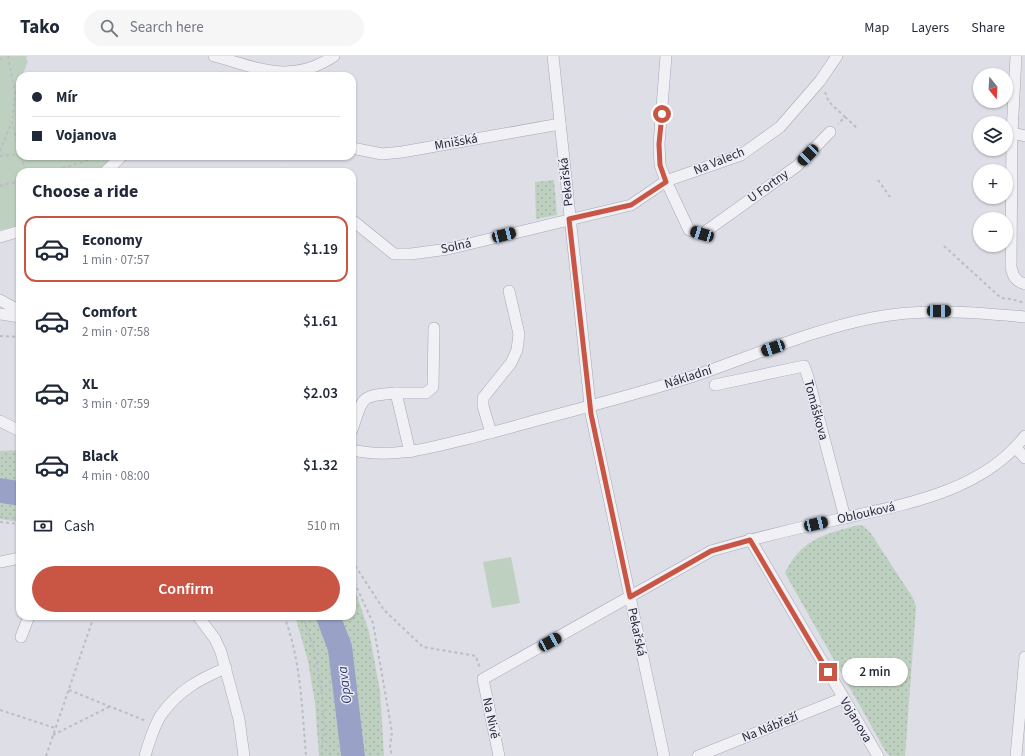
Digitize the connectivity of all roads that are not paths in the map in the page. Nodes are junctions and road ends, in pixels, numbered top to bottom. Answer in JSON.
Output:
{"nodes":[{"id":1,"x":214,"y":56,"type":"edge"},
{"id":2,"x":334,"y":56,"type":"edge"},
{"id":3,"x":553,"y":56,"type":"edge"},
{"id":4,"x":666,"y":56,"type":"edge"},
{"id":5,"x":837,"y":56,"type":"edge"},
{"id":6,"x":1016,"y":56,"type":"edge"},
{"id":7,"x":279,"y":72,"type":"edge"},
{"id":8,"x":308,"y":72,"type":"edge"},
{"id":9,"x":1013,"y":116,"type":"edge"},
{"id":10,"x":560,"y":124,"type":"junction"},
{"id":11,"x":830,"y":132,"type":"road end"},
{"id":12,"x":1013,"y":133,"type":"edge"},
{"id":13,"x":1025,"y":136,"type":"edge"},
{"id":14,"x":356,"y":149,"type":"edge"},
{"id":15,"x":1012,"y":156,"type":"edge"},
{"id":16,"x":118,"y":160,"type":"edge"},
{"id":17,"x":108,"y":168,"type":"edge"},
{"id":18,"x":666,"y":182,"type":"junction"},
{"id":19,"x":569,"y":219,"type":"junction"},
{"id":20,"x":356,"y":223,"type":"edge"},
{"id":21,"x":16,"y":232,"type":"edge"},
{"id":22,"x":0,"y":237,"type":"edge"},
{"id":23,"x":1025,"y":284,"type":"edge"},
{"id":24,"x":509,"y":291,"type":"dead end"},
{"id":25,"x":0,"y":300,"type":"edge"},
{"id":26,"x":16,"y":309,"type":"edge"},
{"id":27,"x":0,"y":314,"type":"edge"},
{"id":28,"x":16,"y":316,"type":"edge"},
{"id":29,"x":1025,"y":317,"type":"edge"},
{"id":30,"x":434,"y":328,"type":"dead end"},
{"id":31,"x":715,"y":385,"type":"dead end"},
{"id":32,"x":396,"y":393,"type":"junction"},
{"id":33,"x":590,"y":406,"type":"junction"},
{"id":34,"x":356,"y":420,"type":"edge"},
{"id":35,"x":0,"y":422,"type":"edge"},
{"id":36,"x":16,"y":429,"type":"edge"},
{"id":37,"x":491,"y":433,"type":"junction"},
{"id":38,"x":1025,"y":436,"type":"edge"},
{"id":39,"x":1016,"y":448,"type":"junction"},
{"id":40,"x":356,"y":451,"type":"edge"},
{"id":41,"x":410,"y":452,"type":"junction"},
{"id":42,"x":1025,"y":458,"type":"edge"},
{"id":43,"x":845,"y":518,"type":"junction"},
{"id":44,"x":750,"y":540,"type":"junction"},
{"id":45,"x":16,"y":559,"type":"edge"},
{"id":46,"x":0,"y":562,"type":"edge"},
{"id":47,"x":630,"y":597,"type":"junction"},
{"id":48,"x":27,"y":620,"type":"edge"},
{"id":49,"x":201,"y":620,"type":"edge"},
{"id":50,"x":21,"y":637,"type":"dead end"},
{"id":51,"x":1025,"y":657,"type":"edge"},
{"id":52,"x":226,"y":668,"type":"junction"},
{"id":53,"x":483,"y":679,"type":"joint"},
{"id":54,"x":843,"y":698,"type":"junction"},
{"id":55,"x":145,"y":756,"type":"edge"},
{"id":56,"x":244,"y":756,"type":"edge"},
{"id":57,"x":499,"y":756,"type":"edge"},
{"id":58,"x":664,"y":756,"type":"edge"},
{"id":59,"x":698,"y":756,"type":"edge"},
{"id":60,"x":878,"y":756,"type":"edge"},
{"id":61,"x":1016,"y":756,"type":"edge"}],
"edges":[{"from":1,"to":7,"type":"street"},
{"from":2,"to":8,"type":"street"},
{"from":3,"to":10,"type":"street","name":"Pekařská"},
{"from":4,"to":18,"type":"street"},
{"from":5,"to":18,"type":"street","name":"Na Valech"},
{"from":6,"to":9,"type":"street"},
{"from":10,"to":14,"type":"street","name":"Mnišská"},
{"from":10,"to":19,"type":"street","name":"Pekařská"},
{"from":11,"to":18,"type":"street","name":"U Fortny"},
{"from":12,"to":13,"type":"street"},
{"from":15,"to":23,"type":"street"},
{"from":16,"to":17,"type":"street"},
{"from":18,"to":19,"type":"street","name":"Na Valech"},
{"from":19,"to":20,"type":"street","name":"Solná"},
{"from":19,"to":33,"type":"street","name":"Pekařská"},
{"from":21,"to":22,"type":"street"},
{"from":24,"to":37,"type":"street"},
{"from":25,"to":26,"type":"street"},
{"from":27,"to":28,"type":"street"},
{"from":29,"to":33,"type":"street","name":"Nákladní"},
{"from":30,"to":32,"type":"street"},
{"from":31,"to":43,"type":"street","name":"Tomáškova"},
{"from":32,"to":34,"type":"street"},
{"from":32,"to":41,"type":"street"},
{"from":33,"to":37,"type":"street","name":"Nákladní"},
{"from":33,"to":47,"type":"street","name":"Pekařská"},
{"from":35,"to":36,"type":"street"},
{"from":37,"to":41,"type":"street","name":"Nákladní"},
{"from":38,"to":39,"type":"street","name":"Oblouková"},
{"from":39,"to":42,"type":"street"},
{"from":39,"to":43,"type":"street","name":"Oblouková"},
{"from":40,"to":41,"type":"street","name":"Nákladní"},
{"from":43,"to":44,"type":"street","name":"Oblouková"},
{"from":44,"to":47,"type":"street","name":"Oblouková"},
{"from":44,"to":54,"type":"street","name":"Vojanova"},
{"from":45,"to":46,"type":"street"},
{"from":47,"to":53,"type":"street","name":"Oblouková"},
{"from":47,"to":58,"type":"street","name":"Pekařská"},
{"from":48,"to":50,"type":"street"},
{"from":49,"to":52,"type":"street"},
{"from":51,"to":61,"type":"street"},
{"from":52,"to":55,"type":"street"},
{"from":52,"to":56,"type":"street"},
{"from":53,"to":57,"type":"street","name":"Na Nivě"},
{"from":54,"to":59,"type":"street","name":"Na Nábřeží"},
{"from":54,"to":60,"type":"street","name":"Vojanova"}]}
